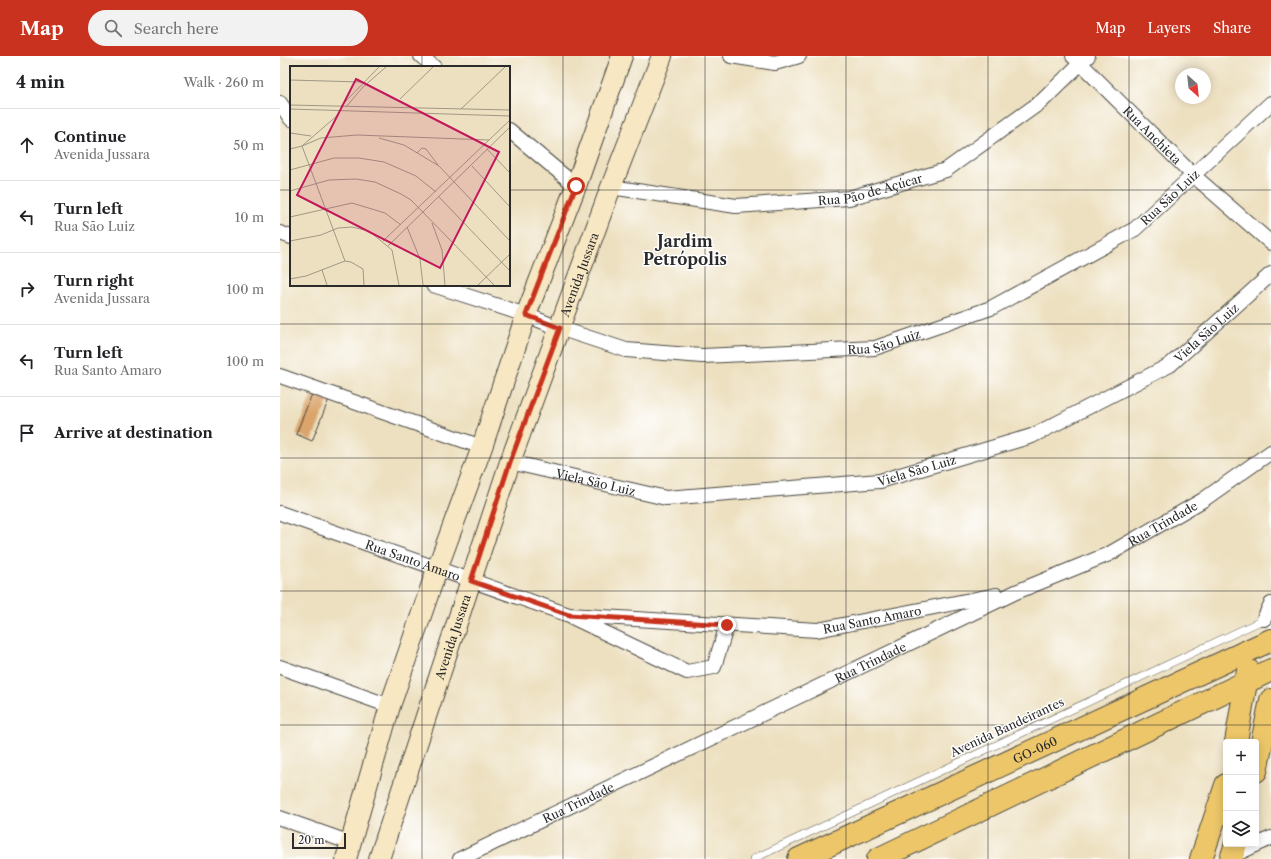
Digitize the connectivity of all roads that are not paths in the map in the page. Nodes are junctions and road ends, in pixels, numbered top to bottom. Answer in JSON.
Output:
{"nodes":[{"id":1,"x":421,"y":56,"type":"edge"},
{"id":2,"x":622,"y":56,"type":"edge"},
{"id":3,"x":662,"y":56,"type":"edge"},
{"id":4,"x":731,"y":56,"type":"edge"},
{"id":5,"x":799,"y":56,"type":"edge"},
{"id":6,"x":1080,"y":58,"type":"edge"},
{"id":7,"x":433,"y":66,"type":"edge"},
{"id":8,"x":280,"y":103,"type":"edge"},
{"id":9,"x":1271,"y":103,"type":"edge"},
{"id":10,"x":290,"y":118,"type":"edge"},
{"id":11,"x":510,"y":131,"type":"edge"},
{"id":12,"x":1193,"y":176,"type":"junction"},
{"id":13,"x":576,"y":186,"type":"junction"},
{"id":14,"x":611,"y":187,"type":"junction"},
{"id":15,"x":280,"y":233,"type":"edge"},
{"id":16,"x":290,"y":237,"type":"edge"},
{"id":17,"x":1271,"y":243,"type":"edge"},
{"id":18,"x":1271,"y":274,"type":"edge"},
{"id":19,"x":438,"y":286,"type":"edge"},
{"id":20,"x":454,"y":289,"type":"edge"},
{"id":21,"x":526,"y":315,"type":"junction"},
{"id":22,"x":560,"y":328,"type":"junction"},
{"id":23,"x":280,"y":376,"type":"edge"},
{"id":24,"x":482,"y":447,"type":"junction"},
{"id":25,"x":1271,"y":452,"type":"edge"},
{"id":26,"x":510,"y":462,"type":"junction"},
{"id":27,"x":280,"y":513,"type":"edge"},
{"id":28,"x":437,"y":569,"type":"junction"},
{"id":29,"x":471,"y":581,"type":"junction"},
{"id":30,"x":1016,"y":592,"type":"junction"},
{"id":31,"x":1271,"y":604,"type":"edge"},
{"id":32,"x":569,"y":615,"type":"junction"},
{"id":33,"x":1268,"y":618,"type":"edge"},
{"id":34,"x":727,"y":625,"type":"junction"},
{"id":35,"x":1271,"y":640,"type":"edge"},
{"id":36,"x":1251,"y":649,"type":"junction"},
{"id":37,"x":280,"y":667,"type":"edge"},
{"id":38,"x":1271,"y":670,"type":"edge"},
{"id":39,"x":1247,"y":681,"type":"junction"},
{"id":40,"x":1271,"y":700,"type":"edge"},
{"id":41,"x":390,"y":706,"type":"junction"},
{"id":42,"x":1237,"y":739,"type":"edge"},
{"id":43,"x":1259,"y":757,"type":"edge"},
{"id":44,"x":1223,"y":794,"type":"edge"},
{"id":45,"x":864,"y":817,"type":"junction"},
{"id":46,"x":280,"y":818,"type":"edge"},
{"id":47,"x":1271,"y":838,"type":"edge"},
{"id":48,"x":349,"y":851,"type":"edge"},
{"id":49,"x":1233,"y":853,"type":"edge"},
{"id":50,"x":379,"y":859,"type":"edge"},
{"id":51,"x":460,"y":859,"type":"edge"},
{"id":52,"x":753,"y":859,"type":"edge"},
{"id":53,"x":799,"y":859,"type":"edge"},
{"id":54,"x":878,"y":859,"type":"edge"},
{"id":55,"x":1201,"y":859,"type":"edge"}],
"edges":[{"from":1,"to":7,"type":"street"},
{"from":2,"to":13,"type":"street"},
{"from":3,"to":14,"type":"street","name":"Avenida Jussara"},
{"from":4,"to":5,"type":"street"},
{"from":6,"to":12,"type":"street","name":"Rua Anchieta"},
{"from":6,"to":14,"type":"street","name":"Rua Pão de Açúcar"},
{"from":8,"to":10,"type":"street"},
{"from":9,"to":12,"type":"street","name":"Rua São Luiz"},
{"from":11,"to":13,"type":"street"},
{"from":12,"to":17,"type":"street","name":"Rua Anchieta"},
{"from":12,"to":22,"type":"street","name":"Rua São Luiz"},
{"from":13,"to":21,"type":"street"},
{"from":14,"to":22,"type":"street","name":"Avenida Jussara"},
{"from":15,"to":16,"type":"street"},
{"from":18,"to":26,"type":"street","name":"Viela São Luiz"},
{"from":19,"to":20,"type":"street","name":"Rua São Luiz"},
{"from":20,"to":21,"type":"street","name":"Rua São Luiz"},
{"from":21,"to":22,"type":"street","name":"Rua São Luiz"},
{"from":21,"to":24,"type":"street"},
{"from":22,"to":26,"type":"street","name":"Avenida Jussara"},
{"from":23,"to":24,"type":"street"},
{"from":24,"to":28,"type":"street"},
{"from":25,"to":30,"type":"street","name":"Rua Trindade"},
{"from":26,"to":29,"type":"street","name":"Avenida Jussara"},
{"from":27,"to":28,"type":"street","name":"Rua Santo Amaro"},
{"from":28,"to":29,"type":"street","name":"Rua Santo Amaro"},
{"from":28,"to":41,"type":"street"},
{"from":29,"to":32,"type":"street","name":"Rua Santo Amaro"},
{"from":29,"to":50,"type":"street","name":"Avenida Jussara"},
{"from":30,"to":34,"type":"street","name":"Rua Santo Amaro"},
{"from":30,"to":51,"type":"street","name":"Rua Trindade"},
{"from":31,"to":33,"type":"street"},
{"from":32,"to":34,"type":"street","name":"Rua Santo Amaro"},
{"from":32,"to":34,"type":"street","name":"Rua Santo Amaro"},
{"from":33,"to":45,"type":"lane","name":"Avenida Bandeirantes"},
{"from":35,"to":36,"type":"main road","name":"GO-060","number":"GO-060"},
{"from":36,"to":39,"type":"main road"},
{"from":36,"to":45,"type":"main road","name":"GO-060","number":"GO-060"},
{"from":37,"to":41,"type":"street"},
{"from":38,"to":39,"type":"main road"},
{"from":39,"to":42,"type":"main road"},
{"from":39,"to":54,"type":"main road"},
{"from":40,"to":43,"type":"main road"},
{"from":41,"to":48,"type":"street"},
{"from":44,"to":55,"type":"main road"},
{"from":45,"to":52,"type":"lane","name":"Avenida Bandeirantes"},
{"from":45,"to":53,"type":"main road","name":"GO-060","number":"GO-060"},
{"from":46,"to":48,"type":"street"},
{"from":47,"to":49,"type":"street"}]}
